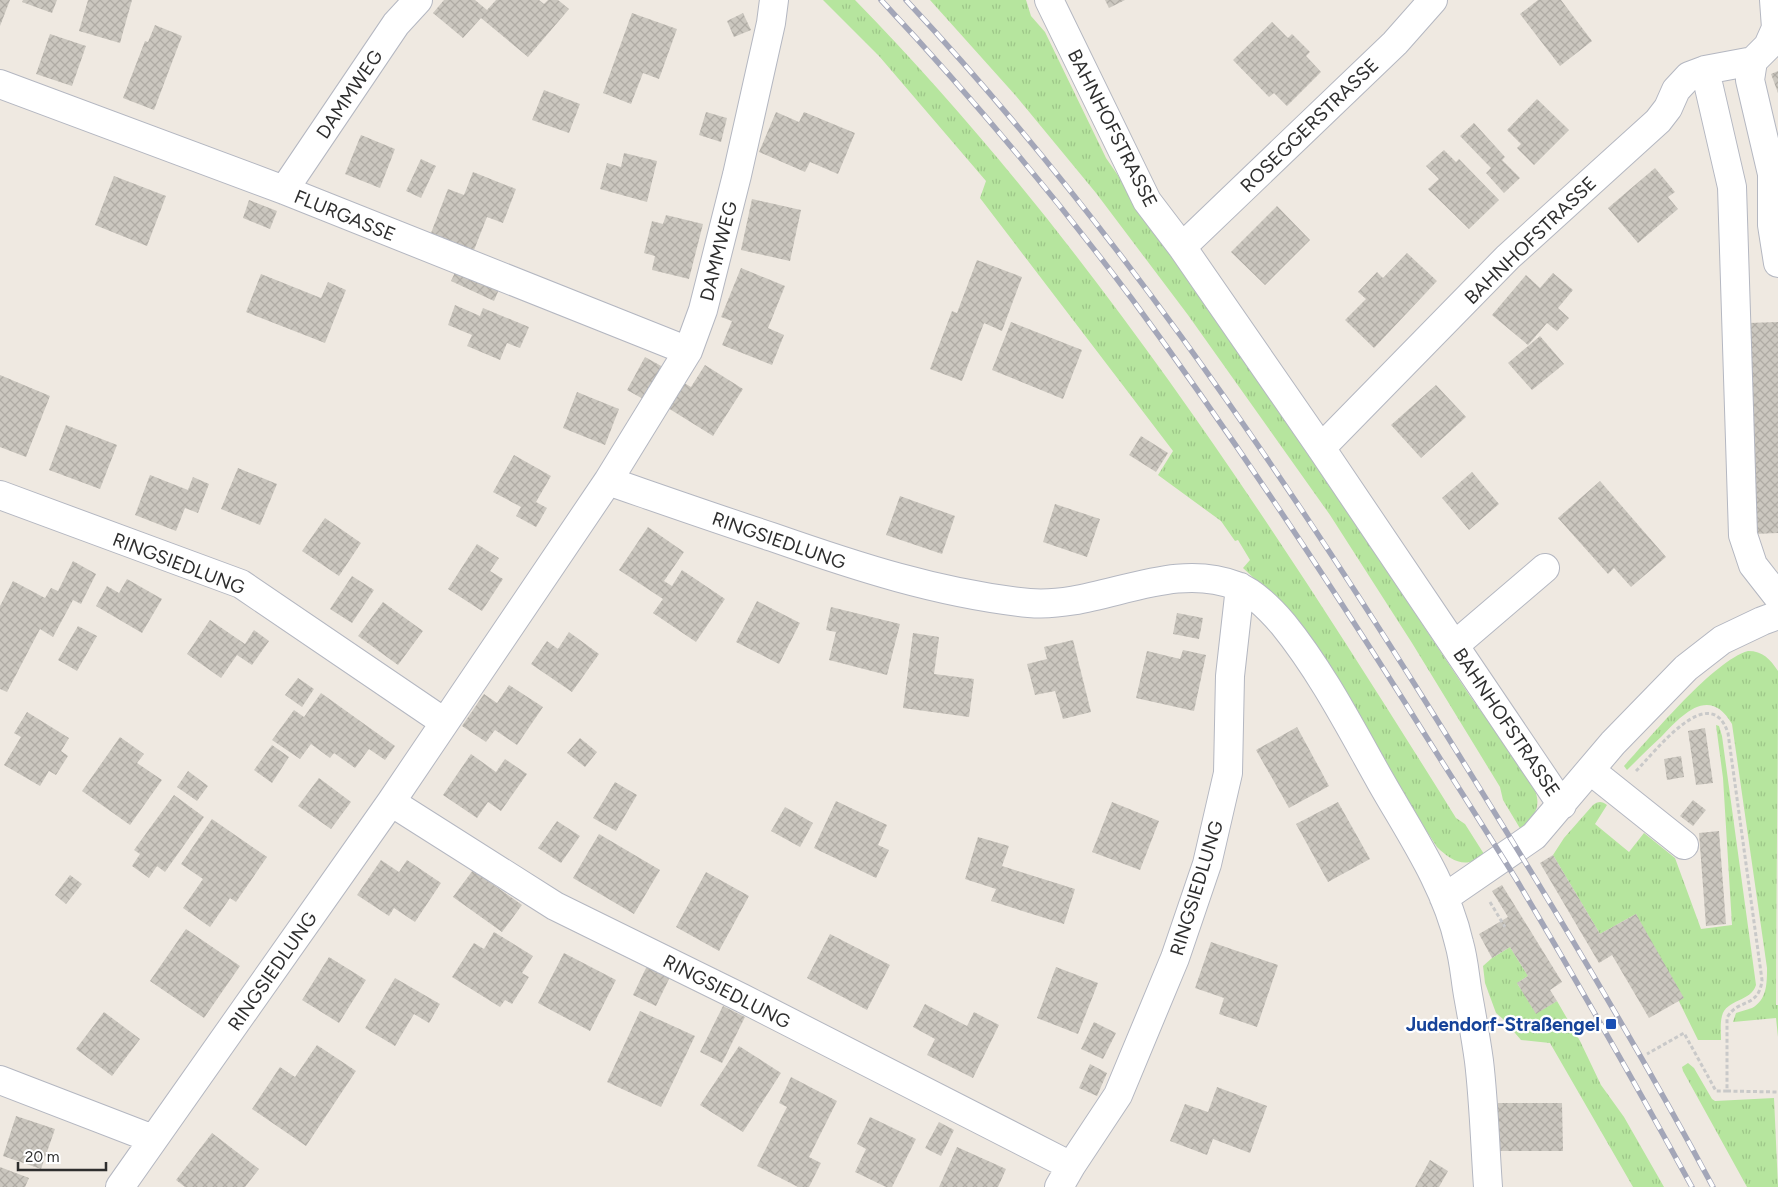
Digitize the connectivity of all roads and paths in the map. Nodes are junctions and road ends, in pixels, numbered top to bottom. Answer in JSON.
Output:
{"nodes":[{"id":1,"x":418,"y":0,"type":"edge"},
{"id":2,"x":774,"y":0,"type":"edge"},
{"id":3,"x":1049,"y":0,"type":"edge"},
{"id":4,"x":1433,"y":0,"type":"edge"},
{"id":5,"x":1774,"y":0,"type":"edge"},
{"id":6,"x":1753,"y":61,"type":"junction"},
{"id":7,"x":1705,"y":70,"type":"junction"},
{"id":8,"x":0,"y":84,"type":"edge"},
{"id":9,"x":284,"y":190,"type":"junction"},
{"id":10,"x":1182,"y":247,"type":"junction"},
{"id":11,"x":1778,"y":263,"type":"edge"},
{"id":12,"x":688,"y":351,"type":"junction"},
{"id":13,"x":1321,"y":448,"type":"junction"},
{"id":14,"x":608,"y":481,"type":"junction"},
{"id":15,"x":0,"y":495,"type":"edge"},
{"id":16,"x":1545,"y":568,"type":"dead end"},
{"id":17,"x":1240,"y":587,"type":"junction"},
{"id":18,"x":1778,"y":597,"type":"edge"},
{"id":19,"x":1778,"y":615,"type":"edge"},
{"id":20,"x":1455,"y":645,"type":"junction"},
{"id":21,"x":444,"y":722,"type":"junction"},
{"id":22,"x":1590,"y":770,"type":"junction"},
{"id":23,"x":1617,"y":791,"type":"junction"},
{"id":24,"x":391,"y":802,"type":"junction"},
{"id":25,"x":1562,"y":805,"type":"junction"},
{"id":26,"x":1684,"y":845,"type":"dead end"},
{"id":27,"x":1486,"y":896,"type":"dead end"},
{"id":28,"x":1444,"y":898,"type":"junction"},
{"id":29,"x":1505,"y":927,"type":"dead end"},
{"id":30,"x":1647,"y":1054,"type":"dead end"},
{"id":31,"x":0,"y":1080,"type":"edge"},
{"id":32,"x":1727,"y":1092,"type":"junction"},
{"id":33,"x":1778,"y":1092,"type":"edge"},
{"id":34,"x":153,"y":1139,"type":"junction"},
{"id":35,"x":1065,"y":1176,"type":"edge"},
{"id":36,"x":120,"y":1187,"type":"edge"},
{"id":37,"x":1488,"y":1187,"type":"edge"}],
"edges":[{"from":1,"to":9,"type":"street","name":"DAMMWEG"},
{"from":2,"to":12,"type":"street","name":"DAMMWEG"},
{"from":3,"to":10,"type":"street","name":"BAHNHOFSTRASSE"},
{"from":4,"to":10,"type":"street","name":"ROSEGGERSTRASSE"},
{"from":5,"to":6,"type":"street"},
{"from":6,"to":7,"type":"street","name":"BAHNHOFSTRASSE"},
{"from":6,"to":11,"type":"street"},
{"from":7,"to":13,"type":"street","name":"BAHNHOFSTRASSE"},
{"from":7,"to":18,"type":"street"},
{"from":8,"to":9,"type":"street","name":"FLURGASSE"},
{"from":9,"to":12,"type":"street","name":"FLURGASSE"},
{"from":10,"to":13,"type":"street","name":"BAHNHOFSTRASSE"},
{"from":12,"to":14,"type":"street","name":"DAMMWEG"},
{"from":13,"to":20,"type":"street","name":"BAHNHOFSTRASSE"},
{"from":14,"to":17,"type":"street","name":"RINGSIEDLUNG"},
{"from":14,"to":21,"type":"street","name":"RINGSIEDLUNG"},
{"from":15,"to":21,"type":"street","name":"RINGSIEDLUNG"},
{"from":16,"to":20,"type":"street"},
{"from":17,"to":28,"type":"street","name":"RINGSIEDLUNG"},
{"from":17,"to":35,"type":"street","name":"RINGSIEDLUNG"},
{"from":19,"to":22,"type":"street","name":"BAHNHOFSTRASSE"},
{"from":20,"to":25,"type":"street","name":"BAHNHOFSTRASSE"},
{"from":21,"to":24,"type":"street","name":"RINGSIEDLUNG"},
{"from":22,"to":23,"type":"street"},
{"from":22,"to":25,"type":"street","name":"BAHNHOFSTRASSE"},
{"from":23,"to":26,"type":"street"},
{"from":23,"to":32,"type":"path"},
{"from":24,"to":34,"type":"street","name":"RINGSIEDLUNG"},
{"from":24,"to":35,"type":"street","name":"RINGSIEDLUNG"},
{"from":25,"to":28,"type":"street"},
{"from":27,"to":29,"type":"path"},
{"from":28,"to":37,"type":"street","name":"RINGSIEDLUNG"},
{"from":30,"to":32,"type":"path"},
{"from":31,"to":34,"type":"street"},
{"from":32,"to":33,"type":"path"},
{"from":34,"to":36,"type":"street","name":"RINGSIEDLUNG"}]}
